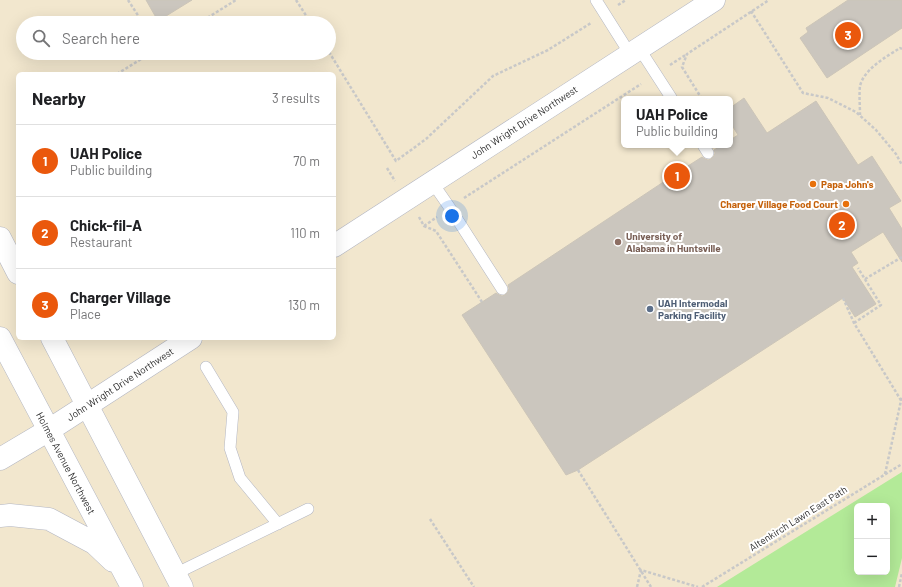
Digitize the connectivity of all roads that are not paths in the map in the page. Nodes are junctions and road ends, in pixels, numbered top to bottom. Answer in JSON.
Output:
{"nodes":[{"id":1,"x":596,"y":0,"type":"edge"},
{"id":2,"x":714,"y":0,"type":"edge"},
{"id":3,"x":635,"y":51,"type":"junction"},
{"id":4,"x":670,"y":96,"type":"edge"},
{"id":5,"x":432,"y":182,"type":"junction"},
{"id":6,"x":0,"y":238,"type":"edge"},
{"id":7,"x":336,"y":245,"type":"edge"},
{"id":8,"x":16,"y":268,"type":"edge"},
{"id":9,"x":502,"y":289,"type":"dead end"},
{"id":10,"x":0,"y":338,"type":"edge"},
{"id":11,"x":53,"y":340,"type":"edge"},
{"id":12,"x":188,"y":340,"type":"edge"},
{"id":13,"x":206,"y":367,"type":"dead end"},
{"id":14,"x":87,"y":406,"type":"junction"},
{"id":15,"x":49,"y":430,"type":"junction"},
{"id":16,"x":0,"y":458,"type":"edge"},
{"id":17,"x":308,"y":509,"type":"dead end"},
{"id":18,"x":0,"y":516,"type":"edge"},
{"id":19,"x":278,"y":524,"type":"junction"},
{"id":20,"x":128,"y":579,"type":"edge"},
{"id":21,"x":178,"y":580,"type":"edge"}],
"edges":[{"from":1,"to":3,"type":"lane"},
{"from":2,"to":3,"type":"main road","name":"John Wright Drive Northwest"},
{"from":3,"to":4,"type":"lane"},
{"from":3,"to":5,"type":"main road","name":"John Wright Drive Northwest"},
{"from":5,"to":7,"type":"main road","name":"John Wright Drive Northwest"},
{"from":5,"to":9,"type":"lane"},
{"from":6,"to":8,"type":"main road"},
{"from":10,"to":15,"type":"main road","name":"Holmes Avenue Northwest"},
{"from":11,"to":14,"type":"main road"},
{"from":12,"to":14,"type":"main road","name":"John Wright Drive Northwest"},
{"from":13,"to":19,"type":"lane"},
{"from":14,"to":15,"type":"main road","name":"John Wright Drive Northwest"},
{"from":14,"to":21,"type":"main road"},
{"from":15,"to":16,"type":"main road","name":"John Wright Drive Northwest"},
{"from":15,"to":20,"type":"main road","name":"Holmes Avenue Northwest"},
{"from":17,"to":19,"type":"lane"},
{"from":18,"to":20,"type":"main road"},
{"from":19,"to":21,"type":"lane"}]}
